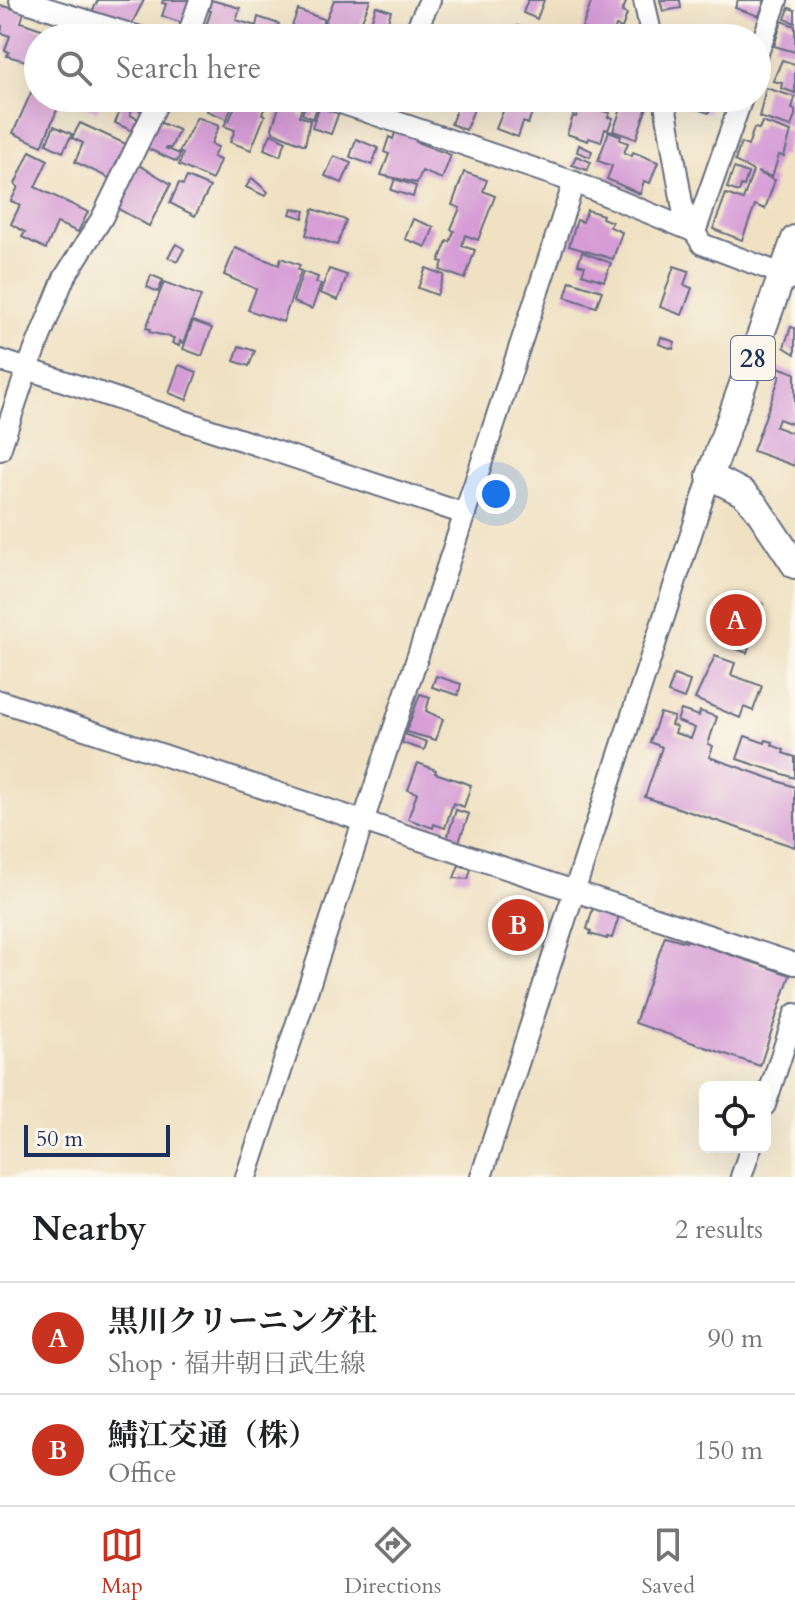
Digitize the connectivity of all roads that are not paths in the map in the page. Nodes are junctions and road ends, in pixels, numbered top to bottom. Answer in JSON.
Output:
{"nodes":[{"id":1,"x":20,"y":0,"type":"edge"},
{"id":2,"x":200,"y":0,"type":"edge"},
{"id":3,"x":430,"y":0,"type":"edge"},
{"id":4,"x":644,"y":0,"type":"edge"},
{"id":5,"x":777,"y":0,"type":"edge"},
{"id":6,"x":70,"y":7,"type":"edge"},
{"id":7,"x":110,"y":24,"type":"edge"},
{"id":8,"x":192,"y":24,"type":"edge"},
{"id":9,"x":419,"y":24,"type":"edge"},
{"id":10,"x":649,"y":24,"type":"edge"},
{"id":11,"x":768,"y":24,"type":"edge"},
{"id":12,"x":153,"y":112,"type":"edge"},
{"id":13,"x":399,"y":112,"type":"edge"},
{"id":14,"x":666,"y":112,"type":"edge"},
{"id":15,"x":737,"y":112,"type":"edge"},
{"id":16,"x":574,"y":182,"type":"junction"},
{"id":17,"x":695,"y":232,"type":"junction"},
{"id":18,"x":795,"y":239,"type":"edge"},
{"id":19,"x":789,"y":277,"type":"edge"},
{"id":20,"x":0,"y":360,"type":"edge"},
{"id":21,"x":27,"y":369,"type":"junction"},
{"id":22,"x":0,"y":450,"type":"edge"},
{"id":23,"x":710,"y":476,"type":"junction"},
{"id":24,"x":465,"y":514,"type":"junction"},
{"id":25,"x":795,"y":565,"type":"edge"},
{"id":26,"x":0,"y":701,"type":"edge"},
{"id":27,"x":363,"y":822,"type":"junction"},
{"id":28,"x":573,"y":891,"type":"junction"},
{"id":29,"x":795,"y":964,"type":"edge"},
{"id":30,"x":795,"y":1014,"type":"edge"},
{"id":31,"x":771,"y":1087,"type":"edge"},
{"id":32,"x":749,"y":1153,"type":"edge"},
{"id":33,"x":246,"y":1177,"type":"edge"},
{"id":34,"x":481,"y":1177,"type":"edge"},
{"id":35,"x":741,"y":1177,"type":"edge"}],
"edges":[{"from":1,"to":6,"type":"street"},
{"from":2,"to":8,"type":"street"},
{"from":3,"to":9,"type":"street"},
{"from":4,"to":10,"type":"street"},
{"from":5,"to":11,"type":"street"},
{"from":6,"to":7,"type":"street"},
{"from":12,"to":21,"type":"street"},
{"from":13,"to":16,"type":"street"},
{"from":14,"to":17,"type":"street"},
{"from":15,"to":17,"type":"street"},
{"from":16,"to":17,"type":"street"},
{"from":16,"to":24,"type":"street"},
{"from":17,"to":19,"type":"street"},
{"from":18,"to":19,"type":"main road","number":"28"},
{"from":19,"to":23,"type":"main road","number":"28"},
{"from":20,"to":21,"type":"street"},
{"from":21,"to":22,"type":"street"},
{"from":21,"to":24,"type":"street"},
{"from":23,"to":25,"type":"main road"},
{"from":23,"to":28,"type":"street"},
{"from":24,"to":27,"type":"street"},
{"from":26,"to":27,"type":"street"},
{"from":27,"to":28,"type":"street"},
{"from":27,"to":33,"type":"street"},
{"from":28,"to":29,"type":"street"},
{"from":28,"to":34,"type":"street"},
{"from":30,"to":31,"type":"street"},
{"from":32,"to":35,"type":"street"}]}
